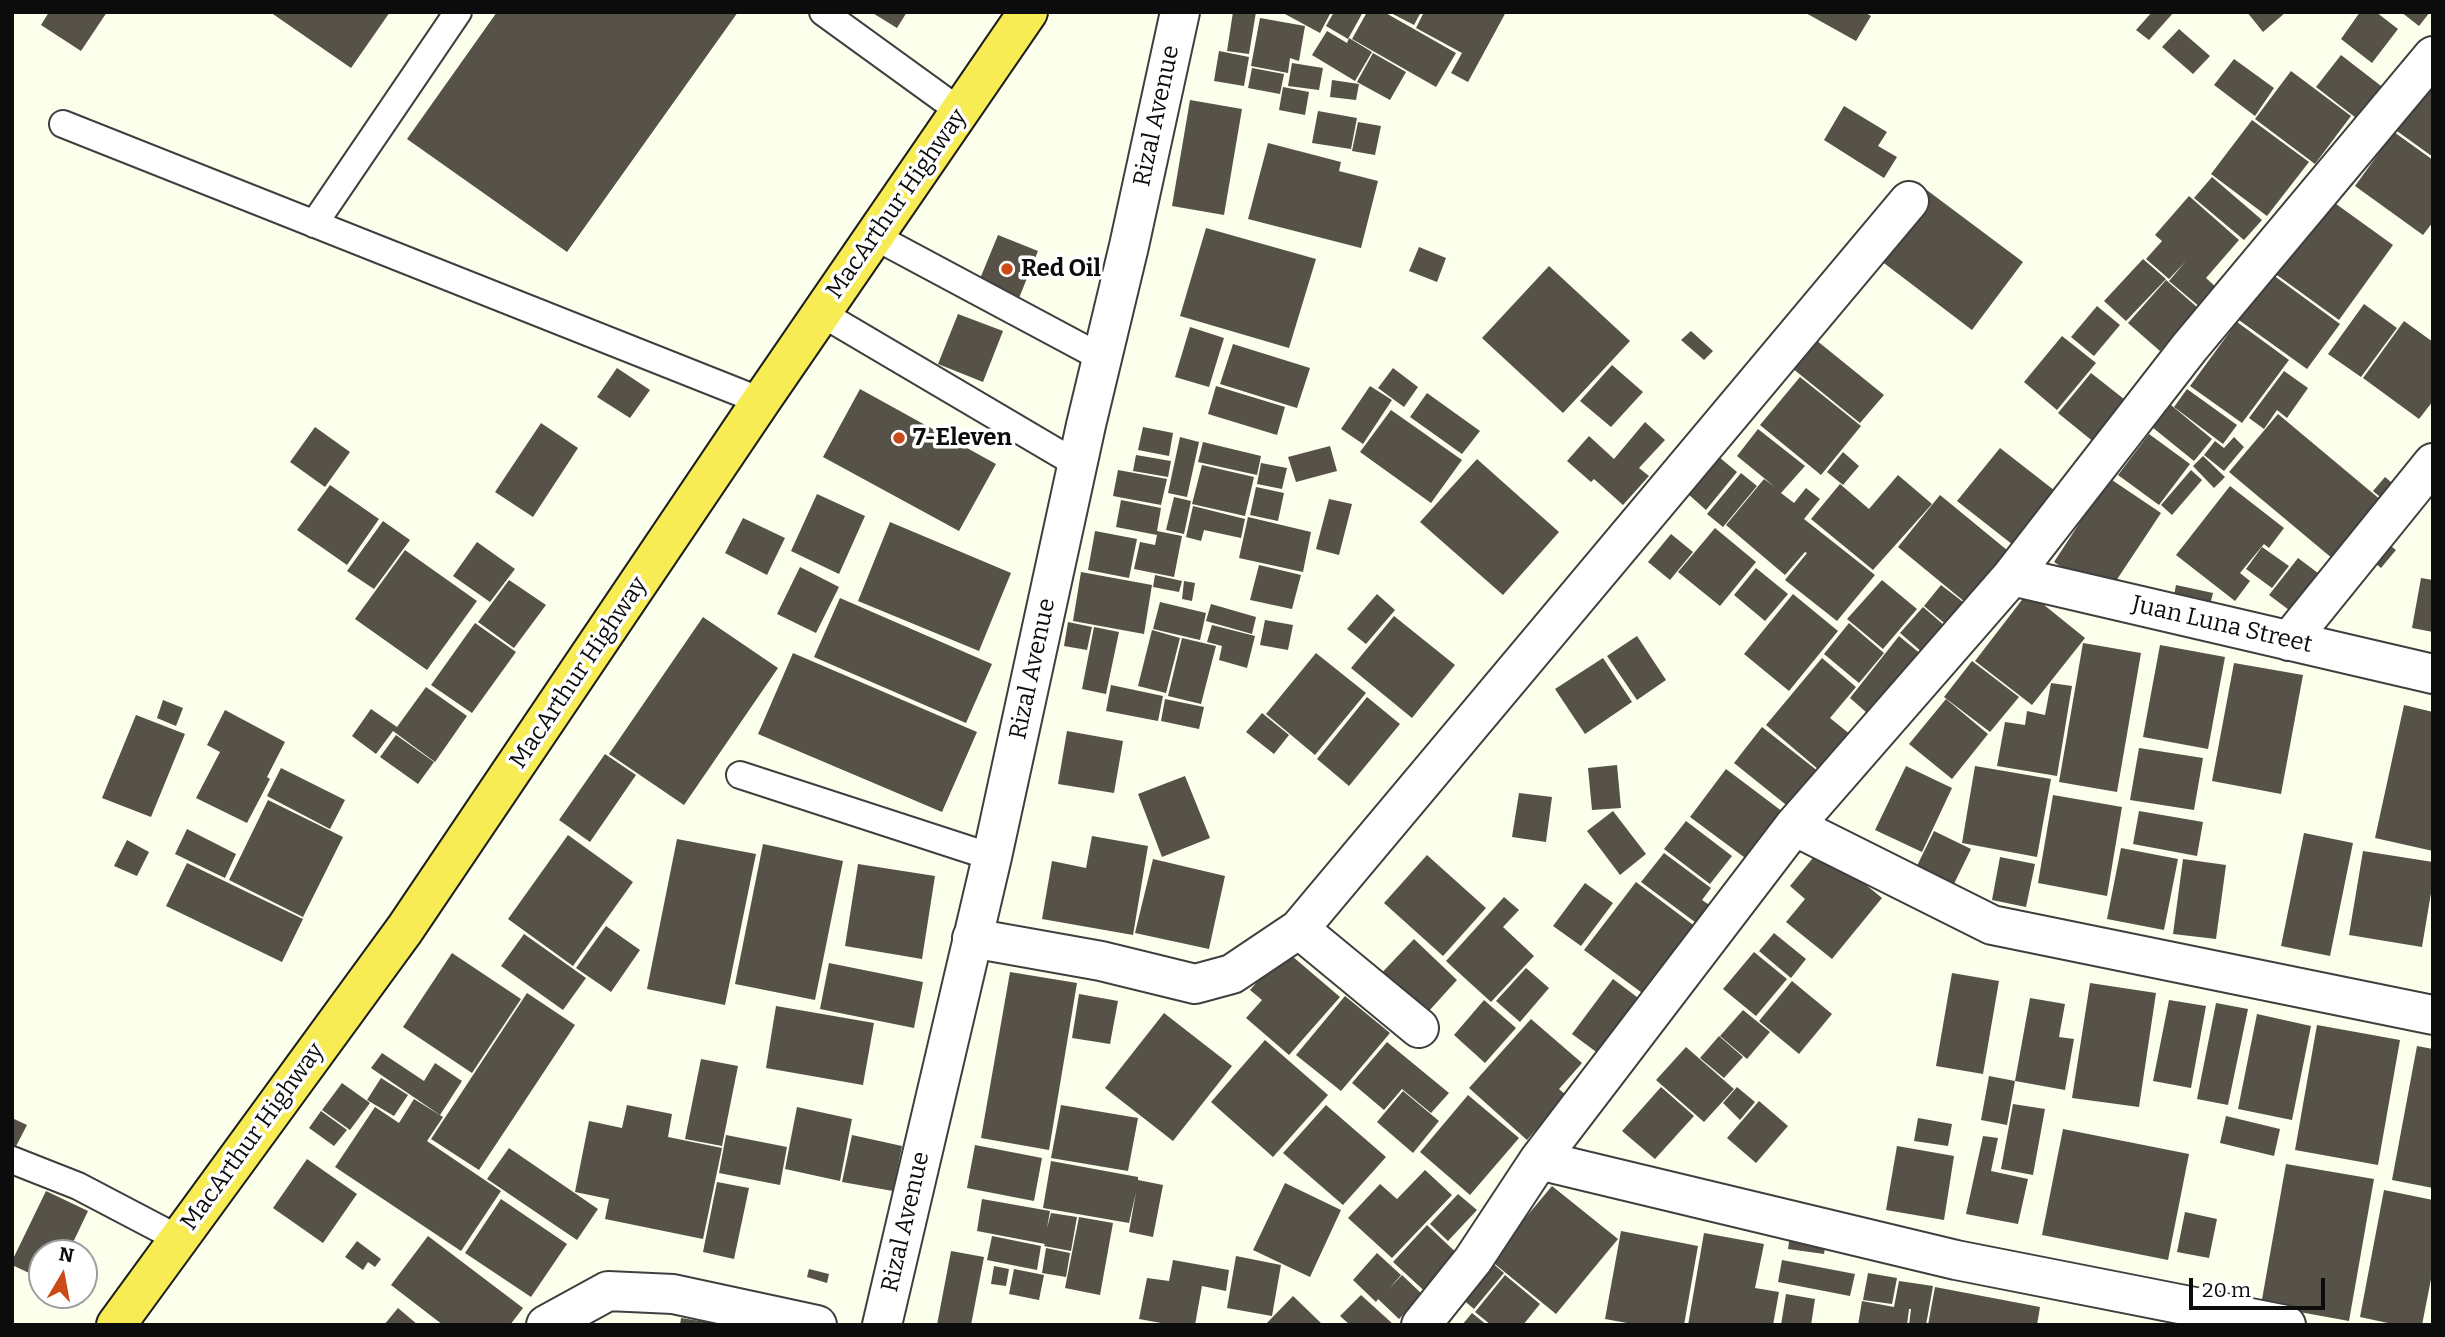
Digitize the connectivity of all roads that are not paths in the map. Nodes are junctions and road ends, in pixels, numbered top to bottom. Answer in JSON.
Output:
{"nodes":[{"id":1,"x":458,"y":12,"type":"edge"},
{"id":2,"x":823,"y":12,"type":"edge"},
{"id":3,"x":1028,"y":12,"type":"edge"},
{"id":4,"x":1180,"y":12,"type":"edge"},
{"id":5,"x":2433,"y":56,"type":"edge"},
{"id":6,"x":961,"y":112,"type":"junction"},
{"id":7,"x":64,"y":124,"type":"dead end"},
{"id":8,"x":1909,"y":201,"type":"dead end"},
{"id":9,"x":314,"y":224,"type":"junction"},
{"id":10,"x":874,"y":236,"type":"junction"},
{"id":11,"x":821,"y":313,"type":"junction"},
{"id":12,"x":1102,"y":358,"type":"junction"},
{"id":13,"x":761,"y":401,"type":"junction"},
{"id":14,"x":2433,"y":463,"type":"edge"},
{"id":15,"x":1077,"y":464,"type":"junction"},
{"id":16,"x":2012,"y":576,"type":"junction"},
{"id":17,"x":2289,"y":641,"type":"junction"},
{"id":18,"x":2433,"y":674,"type":"edge"},
{"id":19,"x":740,"y":775,"type":"dead end"},
{"id":20,"x":1794,"y":826,"type":"junction"},
{"id":21,"x":992,"y":857,"type":"junction"},
{"id":22,"x":1299,"y":929,"type":"junction"},
{"id":23,"x":972,"y":938,"type":"junction"},
{"id":24,"x":2433,"y":1015,"type":"edge"},
{"id":25,"x":1419,"y":1028,"type":"dead end"},
{"id":26,"x":12,"y":1160,"type":"edge"},
{"id":27,"x":1539,"y":1160,"type":"junction"},
{"id":28,"x":179,"y":1239,"type":"junction"},
{"id":29,"x":117,"y":1325,"type":"edge"},
{"id":30,"x":546,"y":1325,"type":"edge"},
{"id":31,"x":817,"y":1325,"type":"edge"},
{"id":32,"x":883,"y":1325,"type":"edge"},
{"id":33,"x":1421,"y":1325,"type":"edge"},
{"id":34,"x":2287,"y":1325,"type":"edge"}],
"edges":[{"from":1,"to":9,"type":"lane"},
{"from":2,"to":6,"type":"lane"},
{"from":3,"to":6,"type":"highway","name":"MacArthur Highway"},
{"from":4,"to":12,"type":"street","name":"Rizal Avenue"},
{"from":5,"to":16,"type":"street"},
{"from":6,"to":10,"type":"highway","name":"MacArthur Highway"},
{"from":7,"to":9,"type":"lane"},
{"from":8,"to":22,"type":"street"},
{"from":9,"to":13,"type":"lane"},
{"from":10,"to":11,"type":"highway","name":"MacArthur Highway"},
{"from":10,"to":12,"type":"lane"},
{"from":11,"to":13,"type":"highway","name":"MacArthur Highway"},
{"from":11,"to":15,"type":"lane"},
{"from":12,"to":15,"type":"street","name":"Rizal Avenue"},
{"from":13,"to":28,"type":"highway","name":"MacArthur Highway"},
{"from":14,"to":17,"type":"street"},
{"from":15,"to":21,"type":"street","name":"Rizal Avenue"},
{"from":16,"to":17,"type":"street","name":"Juan Luna Street"},
{"from":16,"to":20,"type":"street"},
{"from":17,"to":18,"type":"street","name":"Juan Luna Street"},
{"from":19,"to":21,"type":"lane"},
{"from":20,"to":24,"type":"street"},
{"from":20,"to":27,"type":"street"},
{"from":21,"to":23,"type":"street","name":"Rizal Avenue"},
{"from":22,"to":23,"type":"street"},
{"from":22,"to":25,"type":"street"},
{"from":23,"to":32,"type":"street","name":"Rizal Avenue"},
{"from":26,"to":28,"type":"lane"},
{"from":27,"to":33,"type":"street"},
{"from":27,"to":34,"type":"street"},
{"from":28,"to":29,"type":"highway","name":"MacArthur Highway"},
{"from":30,"to":31,"type":"street"}]}
